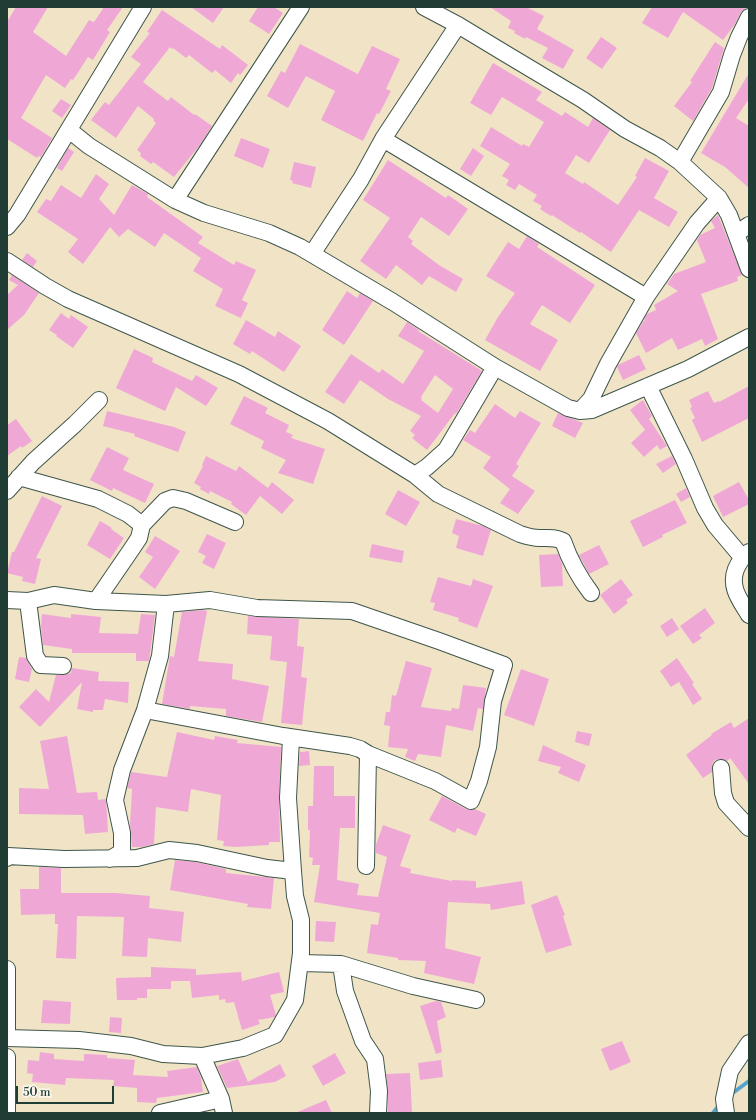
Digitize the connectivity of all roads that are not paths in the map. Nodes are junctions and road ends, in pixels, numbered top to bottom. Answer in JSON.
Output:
{"nodes":[{"id":1,"x":143,"y":7,"type":"edge"},
{"id":2,"x":301,"y":7,"type":"edge"},
{"id":3,"x":424,"y":7,"type":"edge"},
{"id":4,"x":749,"y":17,"type":"edge"},
{"id":5,"x":458,"y":25,"type":"junction"},
{"id":6,"x":69,"y":130,"type":"junction"},
{"id":7,"x":383,"y":140,"type":"junction"},
{"id":8,"x":680,"y":162,"type":"junction"},
{"id":9,"x":719,"y":198,"type":"junction"},
{"id":10,"x":175,"y":200,"type":"junction"},
{"id":11,"x":7,"y":227,"type":"edge"},
{"id":12,"x":743,"y":229,"type":"edge"},
{"id":13,"x":312,"y":254,"type":"junction"},
{"id":14,"x":7,"y":261,"type":"edge"},
{"id":15,"x":749,"y":269,"type":"edge"},
{"id":16,"x":646,"y":297,"type":"junction"},
{"id":17,"x":749,"y":337,"type":"edge"},
{"id":18,"x":495,"y":367,"type":"junction"},
{"id":19,"x":648,"y":386,"type":"junction"},
{"id":20,"x":99,"y":400,"type":"dead end"},
{"id":21,"x":580,"y":411,"type":"junction"},
{"id":22,"x":415,"y":475,"type":"junction"},
{"id":23,"x":19,"y":477,"type":"junction"},
{"id":24,"x":7,"y":491,"type":"edge"},
{"id":25,"x":235,"y":522,"type":"dead end"},
{"id":26,"x":142,"y":524,"type":"junction"},
{"id":27,"x":746,"y":555,"type":"edge"},
{"id":28,"x":592,"y":593,"type":"dead end"},
{"id":29,"x":7,"y":600,"type":"edge"},
{"id":30,"x":28,"y":601,"type":"junction"},
{"id":31,"x":96,"y":601,"type":"junction"},
{"id":32,"x":166,"y":604,"type":"junction"},
{"id":33,"x":749,"y":615,"type":"edge"},
{"id":34,"x":63,"y":666,"type":"dead end"},
{"id":35,"x":145,"y":710,"type":"junction"},
{"id":36,"x":292,"y":738,"type":"junction"},
{"id":37,"x":368,"y":754,"type":"junction"},
{"id":38,"x":721,"y":768,"type":"dead end"},
{"id":39,"x":749,"y":828,"type":"edge"},
{"id":40,"x":7,"y":858,"type":"edge"},
{"id":41,"x":110,"y":859,"type":"junction"},
{"id":42,"x":366,"y":866,"type":"dead end"},
{"id":43,"x":294,"y":871,"type":"junction"},
{"id":44,"x":300,"y":963,"type":"junction"},
{"id":45,"x":341,"y":964,"type":"junction"},
{"id":46,"x":7,"y":969,"type":"edge"},
{"id":47,"x":476,"y":1000,"type":"dead end"},
{"id":48,"x":7,"y":1031,"type":"edge"},
{"id":49,"x":7,"y":1038,"type":"edge"},
{"id":50,"x":749,"y":1043,"type":"edge"},
{"id":51,"x":202,"y":1056,"type":"junction"},
{"id":52,"x":7,"y":1057,"type":"edge"},
{"id":53,"x":223,"y":1106,"type":"edge"},
{"id":54,"x":8,"y":1113,"type":"edge"},
{"id":55,"x":160,"y":1113,"type":"edge"},
{"id":56,"x":378,"y":1113,"type":"edge"},
{"id":57,"x":726,"y":1113,"type":"edge"}],
"edges":[{"from":1,"to":6,"type":"street"},
{"from":2,"to":10,"type":"street"},
{"from":3,"to":5,"type":"street"},
{"from":4,"to":8,"type":"street"},
{"from":5,"to":7,"type":"street"},
{"from":5,"to":8,"type":"street"},
{"from":6,"to":10,"type":"street"},
{"from":6,"to":11,"type":"street"},
{"from":7,"to":13,"type":"street"},
{"from":7,"to":16,"type":"street"},
{"from":8,"to":9,"type":"street"},
{"from":9,"to":12,"type":"street"},
{"from":9,"to":16,"type":"street"},
{"from":10,"to":13,"type":"street"},
{"from":12,"to":15,"type":"street"},
{"from":13,"to":18,"type":"street"},
{"from":14,"to":22,"type":"street"},
{"from":16,"to":21,"type":"street"},
{"from":17,"to":19,"type":"street"},
{"from":18,"to":21,"type":"street"},
{"from":18,"to":22,"type":"street"},
{"from":19,"to":21,"type":"street"},
{"from":19,"to":27,"type":"street"},
{"from":20,"to":23,"type":"street"},
{"from":22,"to":28,"type":"street"},
{"from":23,"to":24,"type":"street"},
{"from":23,"to":26,"type":"street"},
{"from":25,"to":26,"type":"street"},
{"from":26,"to":31,"type":"street"},
{"from":27,"to":33,"type":"street"},
{"from":29,"to":30,"type":"street"},
{"from":30,"to":31,"type":"street"},
{"from":30,"to":34,"type":"street"},
{"from":31,"to":32,"type":"street"},
{"from":32,"to":35,"type":"street"},
{"from":32,"to":37,"type":"street"},
{"from":35,"to":36,"type":"street"},
{"from":35,"to":41,"type":"street"},
{"from":36,"to":37,"type":"street"},
{"from":36,"to":43,"type":"street"},
{"from":37,"to":42,"type":"street"},
{"from":38,"to":39,"type":"street"},
{"from":40,"to":41,"type":"street"},
{"from":41,"to":43,"type":"street"},
{"from":43,"to":44,"type":"street"},
{"from":44,"to":45,"type":"street"},
{"from":44,"to":51,"type":"street"},
{"from":45,"to":47,"type":"street"},
{"from":45,"to":56,"type":"street"},
{"from":46,"to":48,"type":"street"},
{"from":49,"to":51,"type":"street"},
{"from":50,"to":57,"type":"street"},
{"from":51,"to":53,"type":"street"},
{"from":52,"to":54,"type":"street"},
{"from":53,"to":55,"type":"street"}]}
